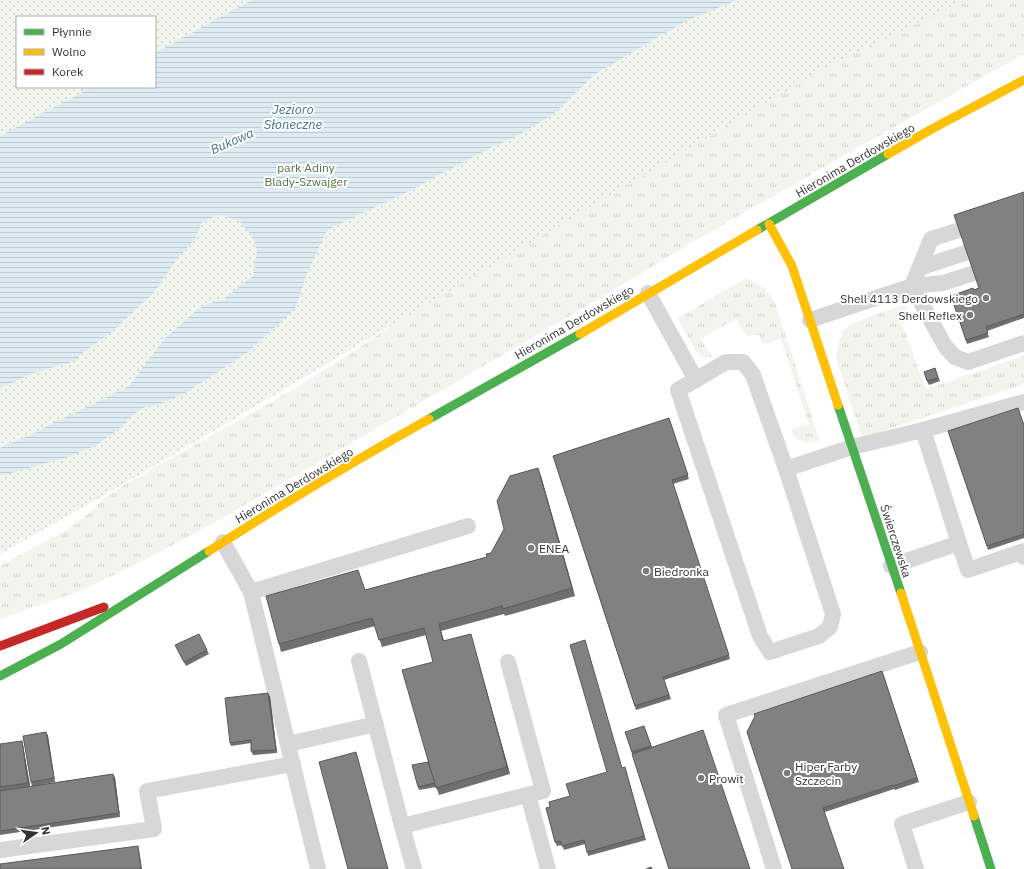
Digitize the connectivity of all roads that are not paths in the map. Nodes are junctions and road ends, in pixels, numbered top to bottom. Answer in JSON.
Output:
{"nodes":[{"id":1,"x":1024,"y":80,"type":"edge"},
{"id":2,"x":996,"y":218,"type":"edge"},
{"id":3,"x":769,"y":224,"type":"junction"},
{"id":4,"x":1024,"y":234,"type":"edge"},
{"id":5,"x":1024,"y":257,"type":"edge"},
{"id":6,"x":919,"y":268,"type":"junction"},
{"id":7,"x":912,"y":286,"type":"junction"},
{"id":8,"x":648,"y":293,"type":"junction"},
{"id":9,"x":810,"y":320,"type":"junction"},
{"id":10,"x":1024,"y":343,"type":"edge"},
{"id":11,"x":696,"y":380,"type":"junction"},
{"id":12,"x":1024,"y":402,"type":"edge"},
{"id":13,"x":923,"y":430,"type":"junction"},
{"id":14,"x":852,"y":447,"type":"junction"},
{"id":15,"x":786,"y":469,"type":"junction"},
{"id":16,"x":468,"y":526,"type":"dead end"},
{"id":17,"x":223,"y":542,"type":"junction"},
{"id":18,"x":959,"y":543,"type":"junction"},
{"id":19,"x":1024,"y":551,"type":"edge"},
{"id":20,"x":1024,"y":557,"type":"edge"},
{"id":21,"x":891,"y":566,"type":"junction"},
{"id":22,"x":251,"y":592,"type":"junction"},
{"id":23,"x":141,"y":593,"type":"junction"},
{"id":24,"x":0,"y":646,"type":"edge"},
{"id":25,"x":920,"y":652,"type":"junction"},
{"id":26,"x":359,"y":661,"type":"dead end"},
{"id":27,"x":508,"y":662,"type":"dead end"},
{"id":28,"x":0,"y":676,"type":"edge"},
{"id":29,"x":376,"y":724,"type":"junction"},
{"id":30,"x":288,"y":744,"type":"junction"},
{"id":31,"x":293,"y":764,"type":"junction"},
{"id":32,"x":528,"y":795,"type":"junction"},
{"id":33,"x":969,"y":802,"type":"junction"},
{"id":34,"x":402,"y":826,"type":"junction"},
{"id":35,"x":0,"y":850,"type":"edge"},
{"id":36,"x":318,"y":869,"type":"edge"},
{"id":37,"x":414,"y":869,"type":"edge"},
{"id":38,"x":548,"y":869,"type":"edge"},
{"id":39,"x":774,"y":869,"type":"edge"},
{"id":40,"x":916,"y":869,"type":"edge"},
{"id":41,"x":991,"y":869,"type":"edge"}],
"edges":[{"from":1,"to":3,"type":"main road","name":"Hieronima Derdowskiego"},
{"from":2,"to":6,"type":"lane"},
{"from":3,"to":8,"type":"main road","name":"Hieronima Derdowskiego"},
{"from":3,"to":9,"type":"main road","name":"Świerczewska"},
{"from":4,"to":6,"type":"lane"},
{"from":5,"to":7,"type":"lane"},
{"from":6,"to":7,"type":"lane"},
{"from":7,"to":9,"type":"lane"},
{"from":7,"to":10,"type":"lane"},
{"from":8,"to":11,"type":"lane"},
{"from":8,"to":17,"type":"main road","name":"Hieronima Derdowskiego"},
{"from":9,"to":14,"type":"main road","name":"Świerczewska"},
{"from":11,"to":15,"type":"lane"},
{"from":11,"to":15,"type":"lane"},
{"from":12,"to":13,"type":"lane"},
{"from":13,"to":14,"type":"lane"},
{"from":13,"to":18,"type":"lane"},
{"from":14,"to":15,"type":"lane"},
{"from":14,"to":21,"type":"main road","name":"Świerczewska"},
{"from":16,"to":22,"type":"lane"},
{"from":17,"to":22,"type":"lane"},
{"from":17,"to":23,"type":"main road","name":"Hieronima Derdowskiego"},
{"from":18,"to":19,"type":"lane"},
{"from":18,"to":21,"type":"lane"},
{"from":19,"to":20,"type":"lane"},
{"from":21,"to":25,"type":"main road","name":"Świerczewska"},
{"from":22,"to":30,"type":"lane"},
{"from":23,"to":24,"type":"main road","name":"Hieronima Derdowskiego"},
{"from":23,"to":28,"type":"main road","name":"Hieronima Derdowskiego"},
{"from":25,"to":33,"type":"main road","name":"Świerczewska"},
{"from":25,"to":39,"type":"lane"},
{"from":26,"to":29,"type":"lane"},
{"from":27,"to":32,"type":"lane"},
{"from":29,"to":30,"type":"lane"},
{"from":29,"to":34,"type":"lane"},
{"from":30,"to":31,"type":"lane"},
{"from":31,"to":35,"type":"lane"},
{"from":31,"to":36,"type":"lane"},
{"from":32,"to":34,"type":"lane"},
{"from":32,"to":38,"type":"lane"},
{"from":33,"to":40,"type":"lane"},
{"from":33,"to":41,"type":"main road","name":"Świerczewska"},
{"from":34,"to":37,"type":"lane"}]}
